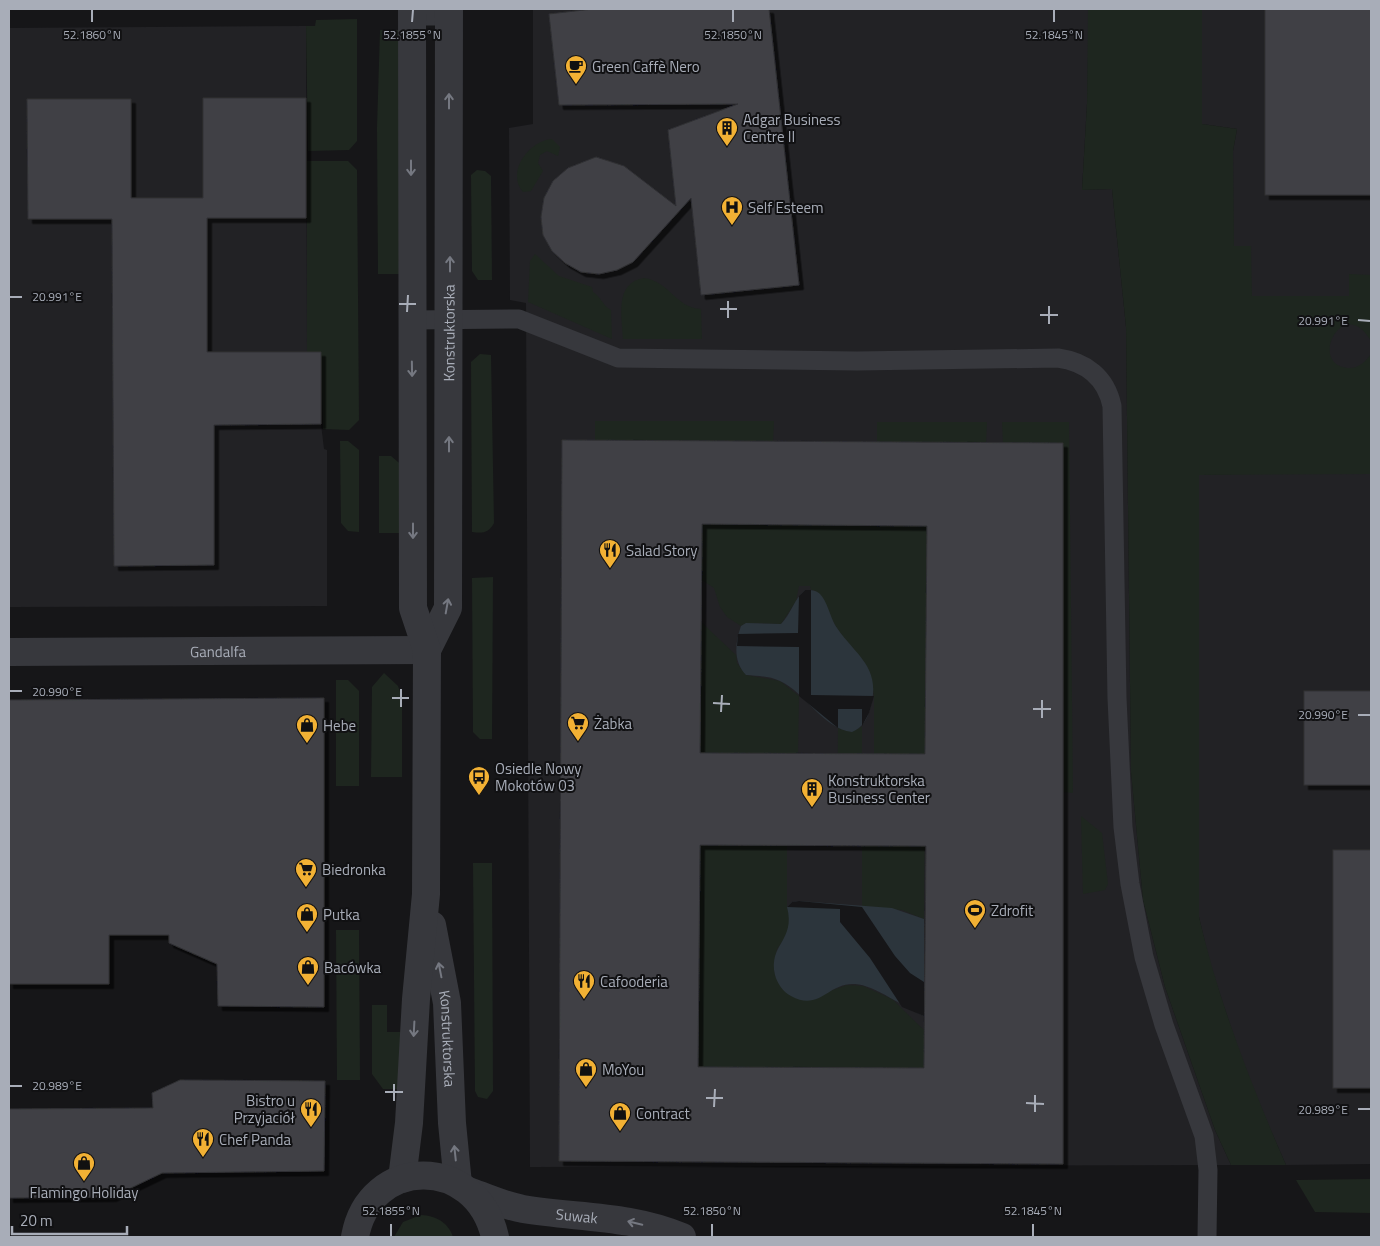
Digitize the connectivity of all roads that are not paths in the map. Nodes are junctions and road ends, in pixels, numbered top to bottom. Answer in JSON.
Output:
{"nodes":[{"id":1,"x":412,"y":12,"type":"edge"},
{"id":2,"x":449,"y":12,"type":"edge"},
{"id":3,"x":412,"y":320,"type":"junction"},
{"id":4,"x":450,"y":320,"type":"junction"},
{"id":5,"x":426,"y":650,"type":"junction"},
{"id":6,"x":9,"y":652,"type":"edge"},
{"id":7,"x":426,"y":894,"type":"junction"},
{"id":8,"x":402,"y":1179,"type":"junction"},
{"id":9,"x":465,"y":1188,"type":"junction"},
{"id":10,"x":355,"y":1237,"type":"edge"},
{"id":11,"x":495,"y":1237,"type":"edge"},
{"id":12,"x":682,"y":1237,"type":"edge"},
{"id":13,"x":1208,"y":1237,"type":"edge"}],
"edges":[{"from":1,"to":2,"type":"lane"},
{"from":1,"to":3,"type":"street","name":"Konstruktorska","one_way":true},
{"from":4,"to":2,"type":"street","name":"Konstruktorska","one_way":true},
{"from":3,"to":4,"type":"lane"},
{"from":3,"to":5,"type":"street","name":"Konstruktorska","one_way":true},
{"from":5,"to":4,"type":"street","name":"Konstruktorska","one_way":true},
{"from":4,"to":13,"type":"lane"},
{"from":5,"to":6,"type":"street","name":"Gandalfa"},
{"from":5,"to":7,"type":"street","name":"Konstruktorska"},
{"from":7,"to":8,"type":"street","name":"Konstruktorska","one_way":true},
{"from":9,"to":7,"type":"street","name":"Konstruktorska","one_way":true},
{"from":8,"to":9,"type":"street","name":"Suwak"},
{"from":8,"to":10,"type":"street"},
{"from":9,"to":11,"type":"street"},
{"from":12,"to":9,"type":"street","name":"Suwak","one_way":true}]}
